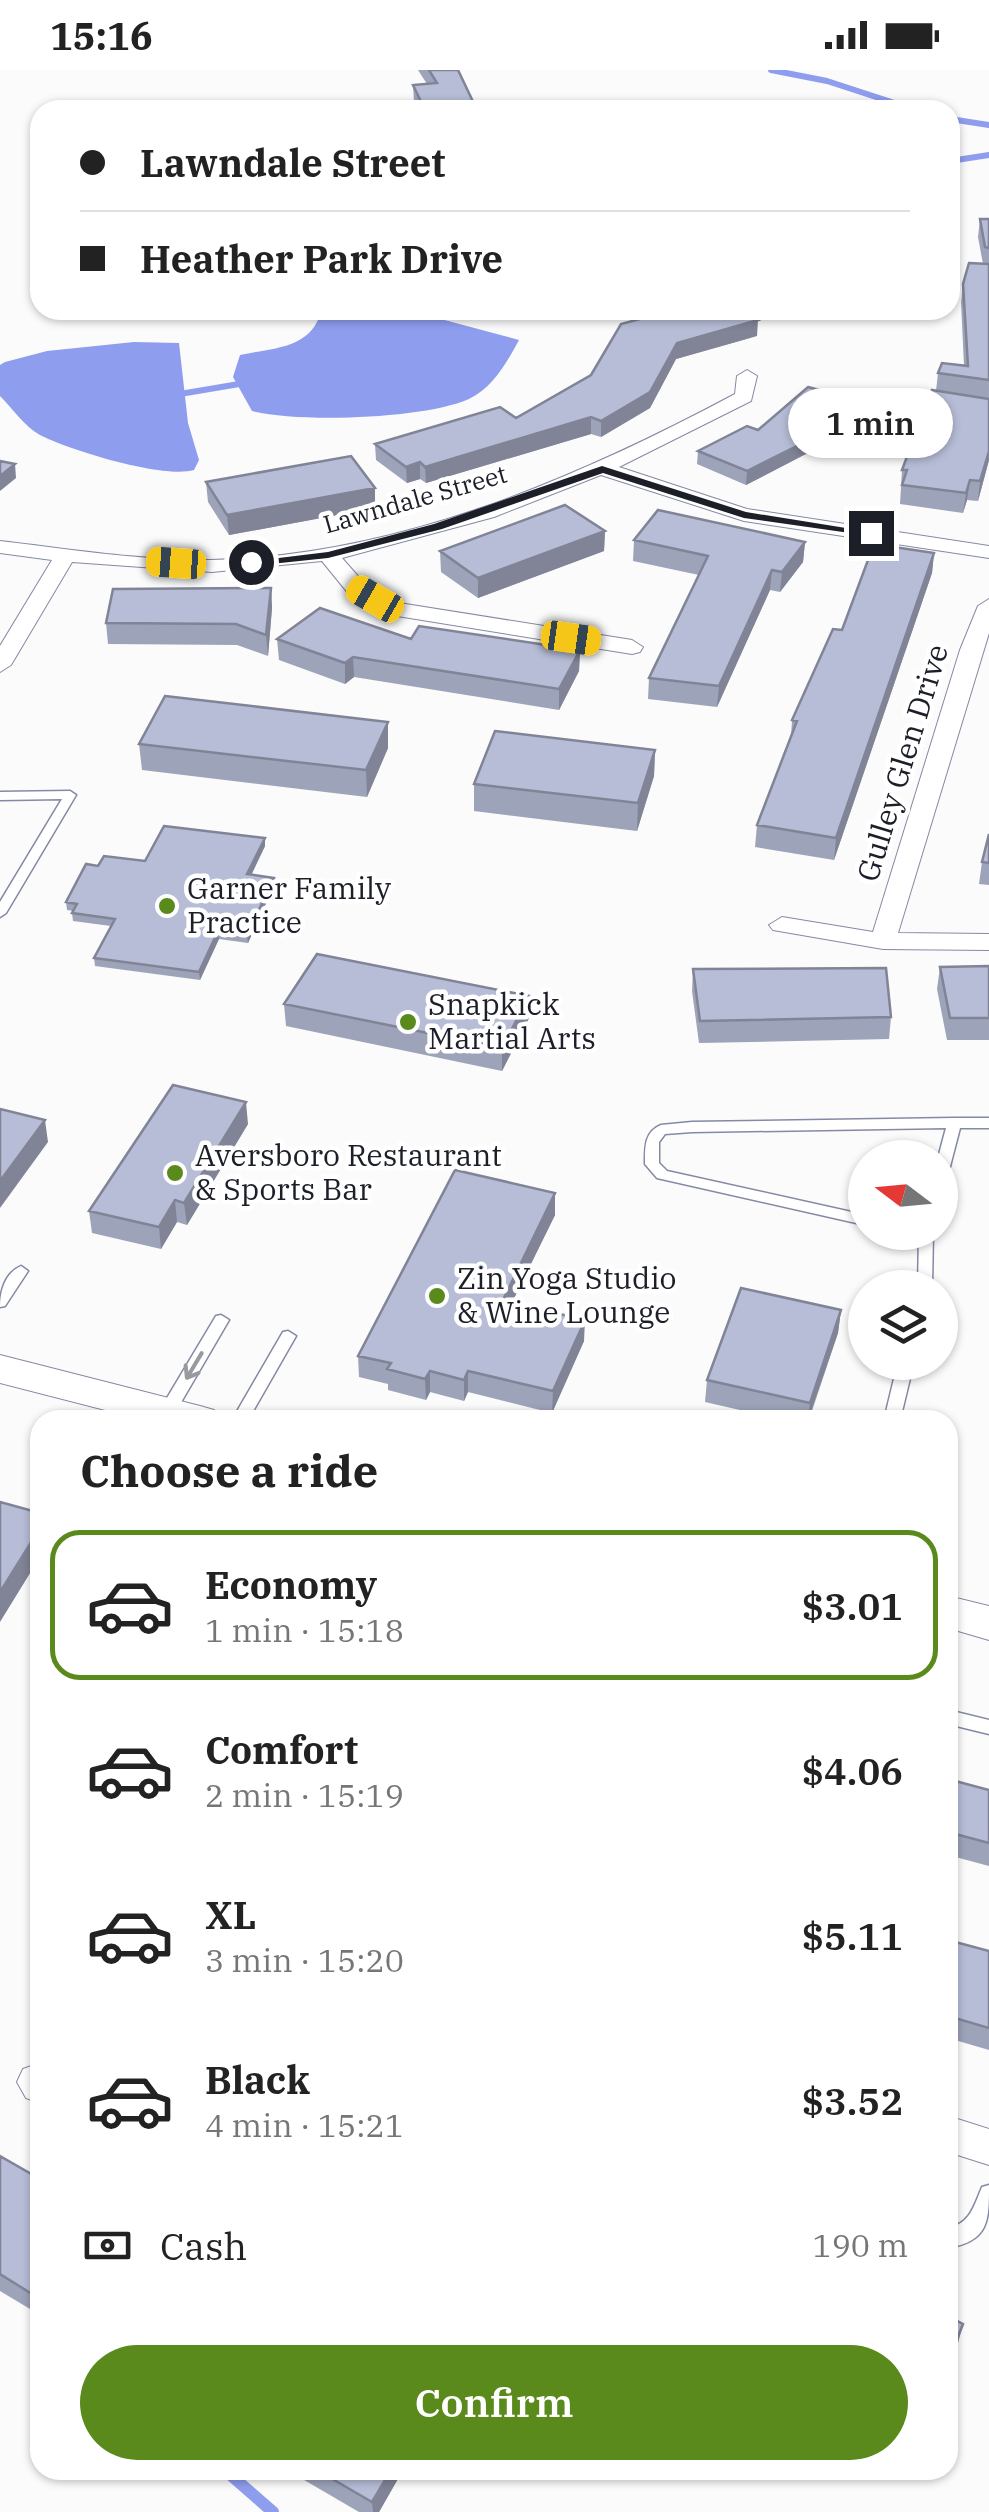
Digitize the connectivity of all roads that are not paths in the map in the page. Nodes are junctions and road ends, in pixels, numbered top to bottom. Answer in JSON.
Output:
{"nodes":[{"id":1,"x":747,"y":376,"type":"dead end"},
{"id":2,"x":602,"y":469,"type":"junction"},
{"id":3,"x":0,"y":547,"type":"edge"},
{"id":4,"x":989,"y":552,"type":"edge"},
{"id":5,"x":66,"y":555,"type":"junction"},
{"id":6,"x":328,"y":555,"type":"junction"},
{"id":7,"x":989,"y":606,"type":"edge"},
{"id":8,"x":632,"y":647,"type":"dead end"},
{"id":9,"x":980,"y":652,"type":"edge"},
{"id":10,"x":0,"y":664,"type":"edge"},
{"id":11,"x":0,"y":796,"type":"edge"},
{"id":12,"x":0,"y":913,"type":"edge"},
{"id":13,"x":782,"y":925,"type":"dead end"},
{"id":14,"x":883,"y":940,"type":"junction"},
{"id":15,"x":989,"y":942,"type":"edge"},
{"id":16,"x":954,"y":1122,"type":"junction"},
{"id":17,"x":989,"y":1123,"type":"edge"},
{"id":18,"x":950,"y":1140,"type":"edge"},
{"id":19,"x":848,"y":1216,"type":"edge"},
{"id":20,"x":21,"y":1271,"type":"dead end"},
{"id":21,"x":0,"y":1302,"type":"edge"},
{"id":22,"x":221,"y":1320,"type":"dead end"},
{"id":23,"x":288,"y":1336,"type":"dead end"},
{"id":24,"x":0,"y":1369,"type":"edge"},
{"id":25,"x":902,"y":1380,"type":"edge"},
{"id":26,"x":160,"y":1410,"type":"edge"},
{"id":27,"x":185,"y":1410,"type":"edge"},
{"id":28,"x":246,"y":1410,"type":"edge"},
{"id":29,"x":894,"y":1410,"type":"edge"},
{"id":30,"x":958,"y":1615,"type":"edge"},
{"id":31,"x":989,"y":1623,"type":"edge"},
{"id":32,"x":958,"y":1720,"type":"edge"},
{"id":33,"x":989,"y":1728,"type":"edge"},
{"id":34,"x":958,"y":2137,"type":"edge"},
{"id":35,"x":989,"y":2147,"type":"edge"},
{"id":36,"x":989,"y":2194,"type":"edge"},
{"id":37,"x":958,"y":2237,"type":"edge"}],
"edges":[{"from":1,"to":2,"type":"street","name":"Lawndale Street"},
{"from":2,"to":4,"type":"street"},
{"from":2,"to":6,"type":"street","name":"Lawndale Street"},
{"from":3,"to":5,"type":"street","name":"Lawndale Street"},
{"from":5,"to":6,"type":"street","name":"Lawndale Street"},
{"from":5,"to":10,"type":"street"},
{"from":6,"to":8,"type":"street"},
{"from":7,"to":9,"type":"street","name":"Gulley Glen Drive"},
{"from":9,"to":14,"type":"street","name":"Gulley Glen Drive"},
{"from":11,"to":12,"type":"lane"},
{"from":13,"to":14,"type":"street"},
{"from":14,"to":15,"type":"street"},
{"from":16,"to":17,"type":"lane"},
{"from":16,"to":18,"type":"lane"},
{"from":16,"to":19,"type":"lane"},
{"from":20,"to":21,"type":"lane"},
{"from":22,"to":27,"type":"lane","one_way":true},
{"from":23,"to":28,"type":"lane"},
{"from":24,"to":26,"type":"street"},
{"from":25,"to":29,"type":"lane"},
{"from":30,"to":31,"type":"street"},
{"from":32,"to":33,"type":"lane"},
{"from":34,"to":35,"type":"street"},
{"from":36,"to":37,"type":"lane"}]}
